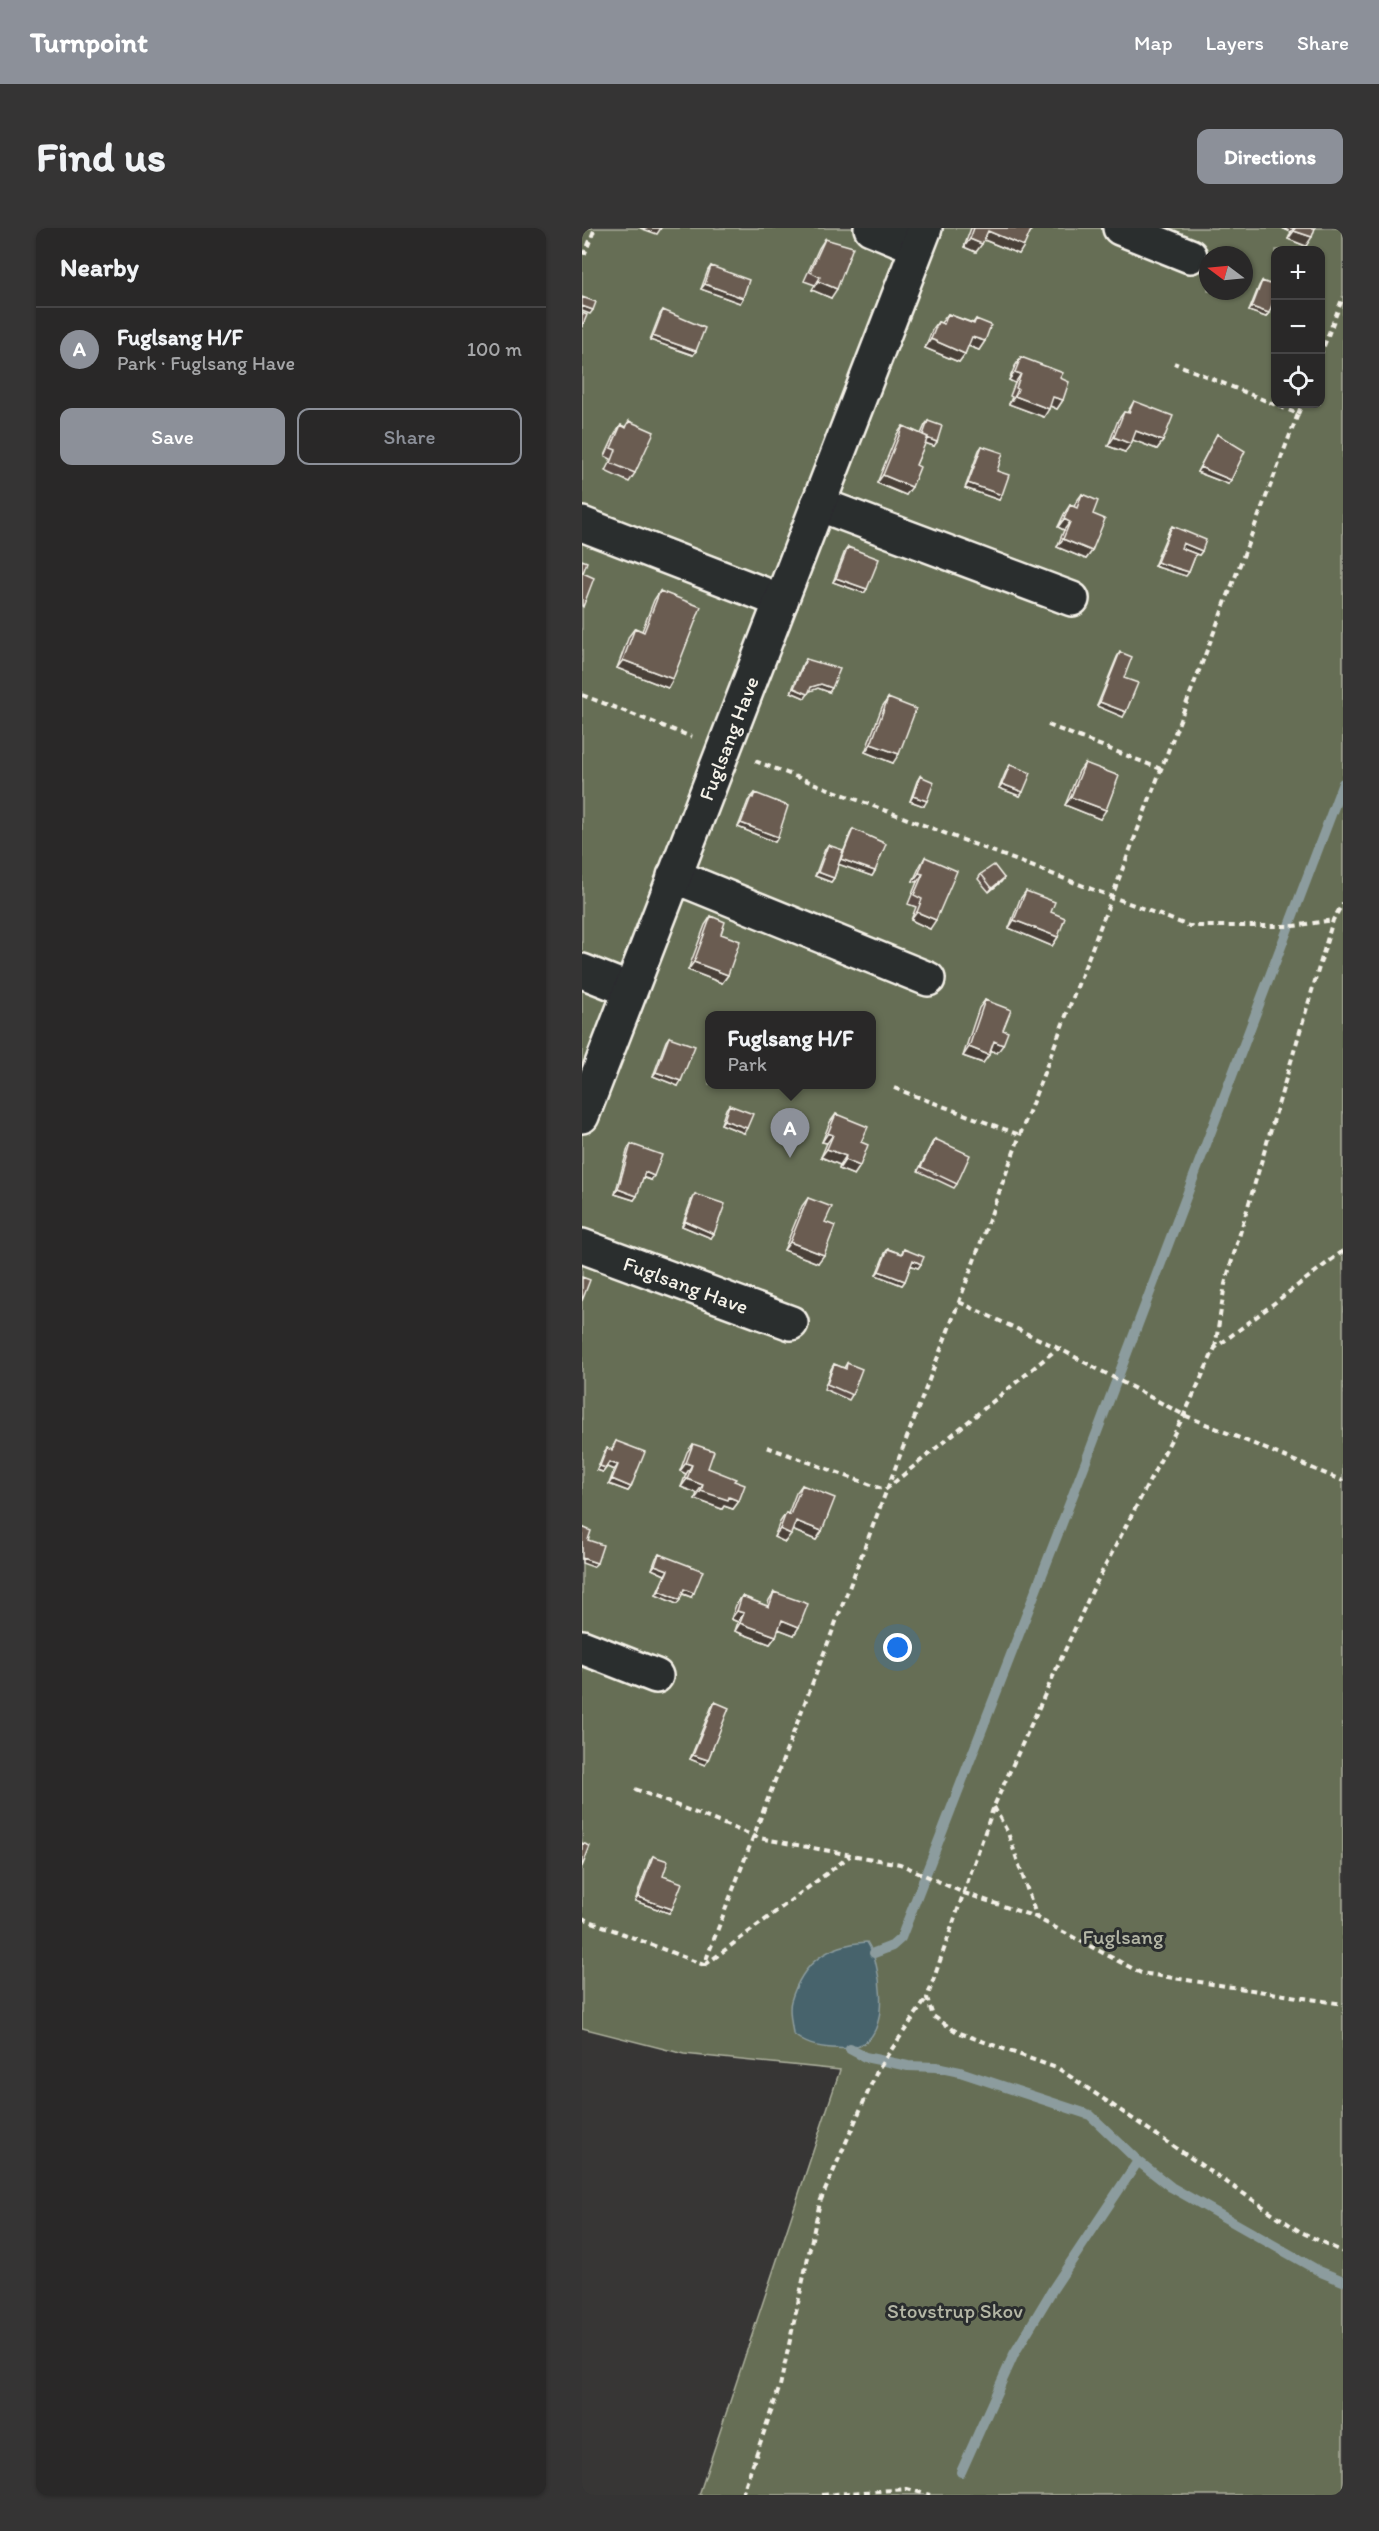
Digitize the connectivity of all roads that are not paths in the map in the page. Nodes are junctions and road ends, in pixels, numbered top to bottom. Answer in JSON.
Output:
{"nodes":[{"id":1,"x":871,"y":228,"type":"edge"},
{"id":2,"x":1120,"y":228,"type":"edge"},
{"id":3,"x":921,"y":238,"type":"edge"},
{"id":4,"x":1190,"y":256,"type":"dead end"},
{"id":5,"x":818,"y":504,"type":"junction"},
{"id":6,"x":582,"y":524,"type":"edge"},
{"id":7,"x":1072,"y":599,"type":"dead end"},
{"id":8,"x":781,"y":601,"type":"junction"},
{"id":9,"x":674,"y":876,"type":"junction"},
{"id":10,"x":582,"y":971,"type":"edge"},
{"id":11,"x":928,"y":979,"type":"dead end"},
{"id":12,"x":630,"y":990,"type":"junction"},
{"id":13,"x":582,"y":1116,"type":"edge"},
{"id":14,"x":582,"y":1246,"type":"edge"},
{"id":15,"x":791,"y":1323,"type":"dead end"},
{"id":16,"x":582,"y":1647,"type":"edge"},
{"id":17,"x":656,"y":1676,"type":"dead end"}],
"edges":[{"from":1,"to":3,"type":"street","name":"Fuglsang Have"},
{"from":2,"to":4,"type":"street"},
{"from":3,"to":5,"type":"street","name":"Fuglsang Have"},
{"from":5,"to":7,"type":"street"},
{"from":5,"to":8,"type":"street","name":"Fuglsang Have"},
{"from":6,"to":8,"type":"street"},
{"from":8,"to":9,"type":"street","name":"Fuglsang Have"},
{"from":9,"to":11,"type":"street"},
{"from":9,"to":12,"type":"street","name":"Fuglsang Have"},
{"from":10,"to":12,"type":"street"},
{"from":12,"to":13,"type":"street","name":"Fuglsang Have"},
{"from":14,"to":15,"type":"street","name":"Fuglsang Have"},
{"from":16,"to":17,"type":"street"}]}
